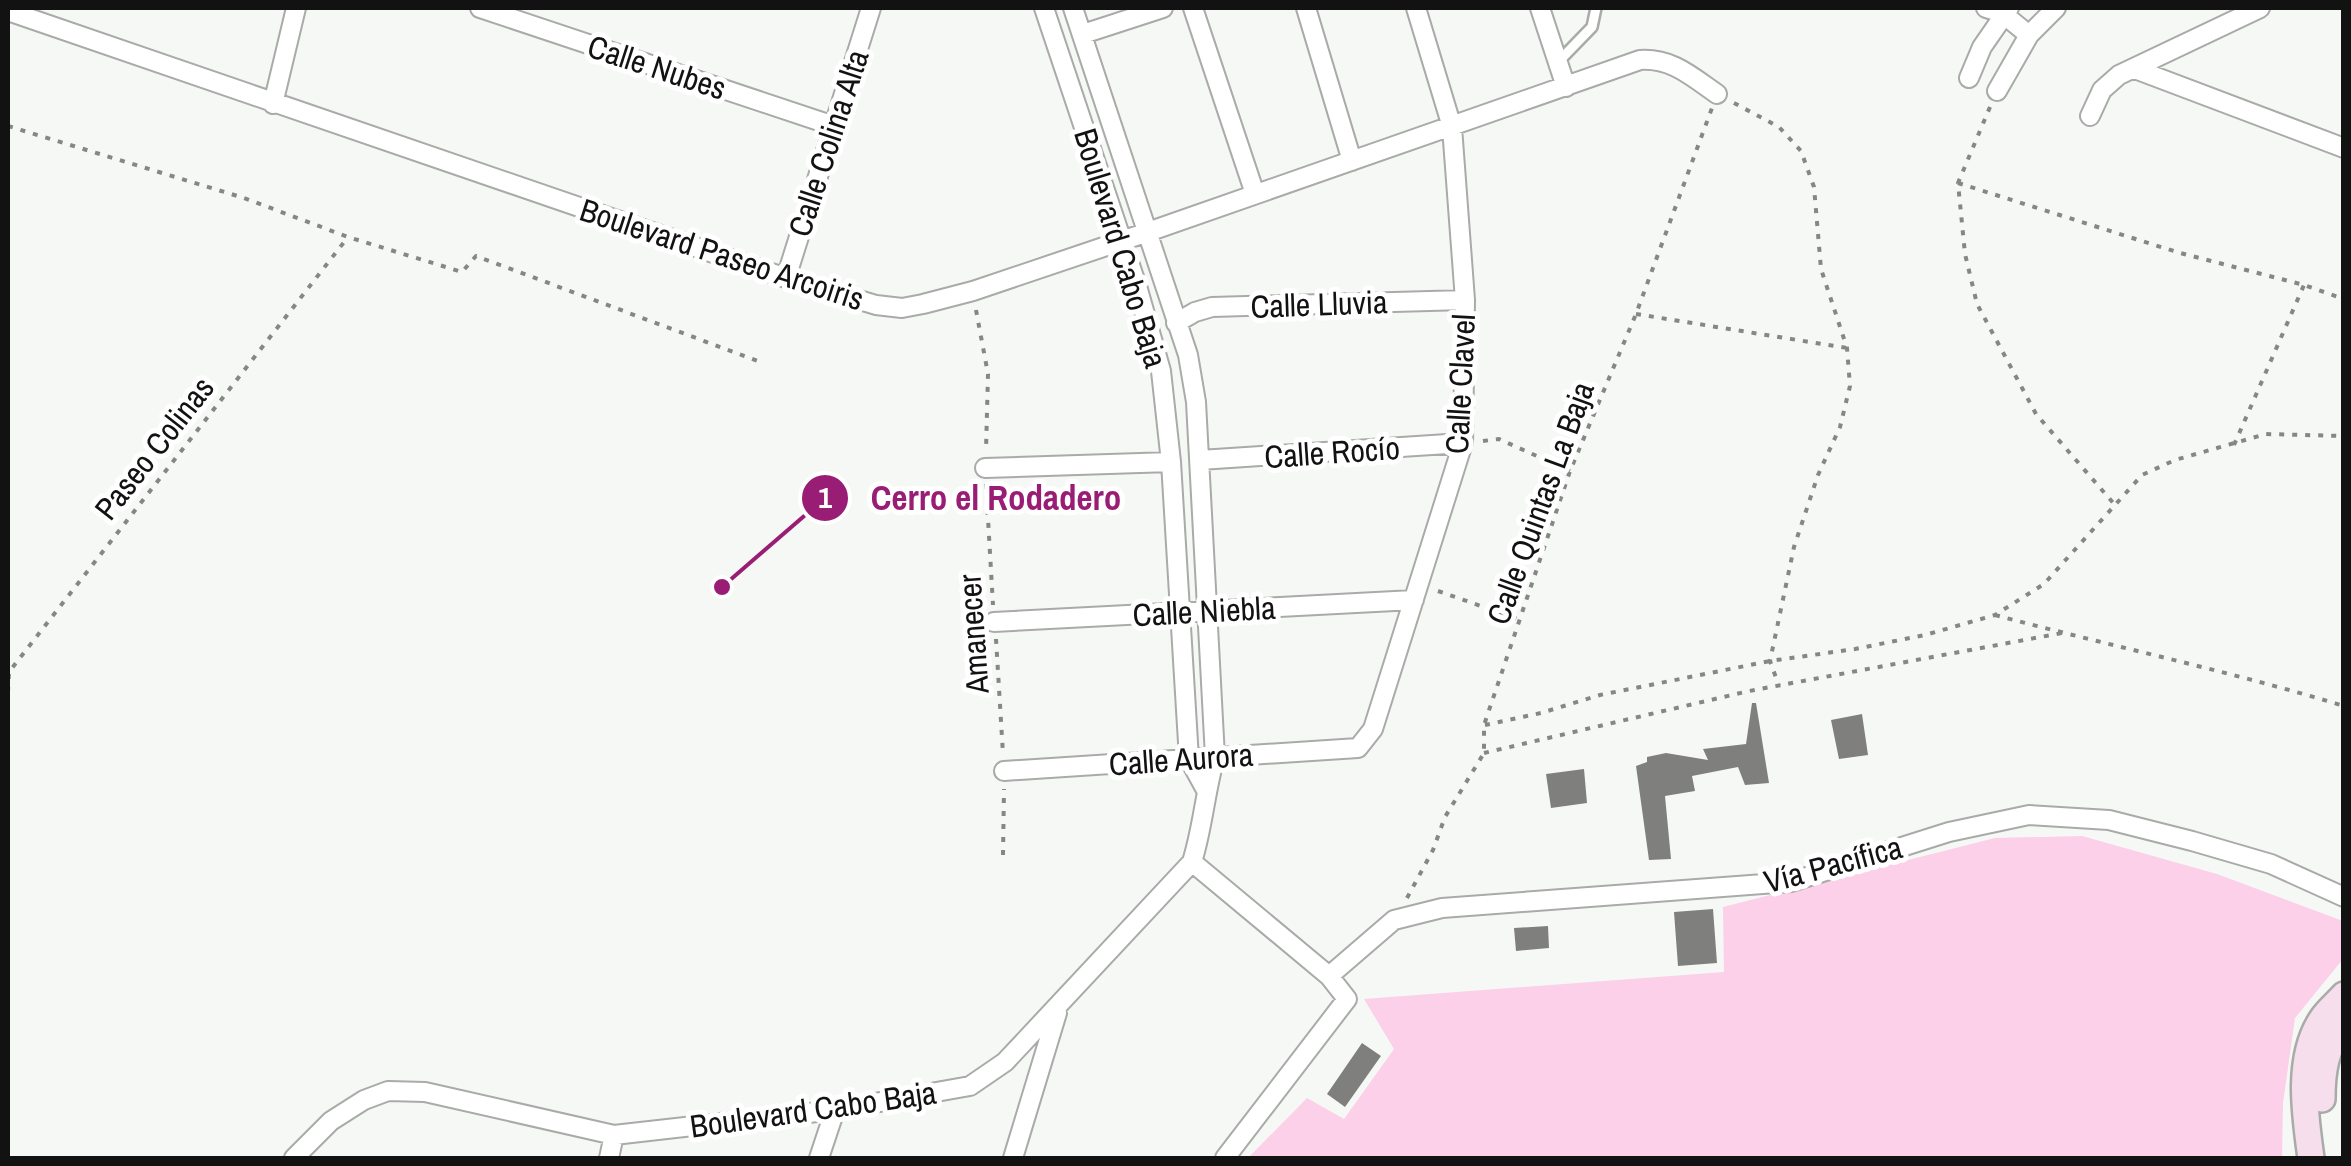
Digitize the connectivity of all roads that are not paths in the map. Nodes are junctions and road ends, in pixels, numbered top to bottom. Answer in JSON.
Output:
{"nodes":[{"id":1,"x":296,"y":8,"type":"edge"},
{"id":2,"x":480,"y":8,"type":"edge"},
{"id":3,"x":871,"y":8,"type":"edge"},
{"id":4,"x":1164,"y":8,"type":"edge"},
{"id":5,"x":1194,"y":8,"type":"edge"},
{"id":6,"x":1306,"y":8,"type":"edge"},
{"id":7,"x":1416,"y":8,"type":"edge"},
{"id":8,"x":1540,"y":8,"type":"edge"},
{"id":9,"x":1596,"y":8,"type":"edge"},
{"id":10,"x":2056,"y":8,"type":"edge"},
{"id":11,"x":2260,"y":8,"type":"edge"},
{"id":12,"x":1074,"y":9,"type":"edge"},
{"id":13,"x":1999,"y":10,"type":"edge"},
{"id":14,"x":8,"y":11,"type":"edge"},
{"id":15,"x":1046,"y":12,"type":"edge"},
{"id":16,"x":1082,"y":34,"type":"junction"},
{"id":17,"x":2029,"y":34,"type":"junction"},
{"id":18,"x":1558,"y":62,"type":"junction"},
{"id":19,"x":2135,"y":69,"type":"junction"},
{"id":20,"x":1969,"y":78,"type":"dead end"},
{"id":21,"x":1566,"y":87,"type":"junction"},
{"id":22,"x":1996,"y":91,"type":"road end"},
{"id":23,"x":1717,"y":94,"type":"road end"},
{"id":24,"x":273,"y":104,"type":"junction"},
{"id":25,"x":2090,"y":116,"type":"dead end"},
{"id":26,"x":834,"y":126,"type":"junction"},
{"id":27,"x":1452,"y":126,"type":"junction"},
{"id":28,"x":2344,"y":148,"type":"edge"},
{"id":29,"x":1352,"y":161,"type":"junction"},
{"id":30,"x":1255,"y":194,"type":"junction"},
{"id":31,"x":1145,"y":233,"type":"junction"},
{"id":32,"x":1121,"y":240,"type":"junction"},
{"id":33,"x":786,"y":278,"type":"junction"},
{"id":34,"x":1465,"y":300,"type":"junction"},
{"id":35,"x":1176,"y":323,"type":"junction"},
{"id":36,"x":1464,"y":444,"type":"junction"},
{"id":37,"x":1200,"y":460,"type":"junction"},
{"id":38,"x":1171,"y":462,"type":"junction"},
{"id":39,"x":985,"y":468,"type":"road end"},
{"id":40,"x":1414,"y":600,"type":"junction"},
{"id":41,"x":1208,"y":610,"type":"junction"},
{"id":42,"x":1179,"y":612,"type":"junction"},
{"id":43,"x":994,"y":622,"type":"road end"},
{"id":44,"x":1358,"y":748,"type":"joint"},
{"id":45,"x":1216,"y":757,"type":"junction"},
{"id":46,"x":1188,"y":759,"type":"junction"},
{"id":47,"x":1004,"y":771,"type":"road end"},
{"id":48,"x":1206,"y":790,"type":"junction"},
{"id":49,"x":1192,"y":862,"type":"junction"},
{"id":50,"x":2344,"y":897,"type":"edge"},
{"id":51,"x":1328,"y":976,"type":"junction"},
{"id":52,"x":2344,"y":996,"type":"edge"},
{"id":53,"x":1058,"y":1008,"type":"junction"},
{"id":54,"x":2344,"y":1026,"type":"edge"},
{"id":55,"x":835,"y":1110,"type":"junction"},
{"id":56,"x":614,"y":1135,"type":"junction"},
{"id":57,"x":294,"y":1158,"type":"edge"},
{"id":58,"x":608,"y":1158,"type":"edge"},
{"id":59,"x":819,"y":1158,"type":"edge"},
{"id":60,"x":1013,"y":1158,"type":"edge"},
{"id":61,"x":1225,"y":1158,"type":"edge"},
{"id":62,"x":2310,"y":1158,"type":"edge"},
{"id":63,"x":2328,"y":1158,"type":"edge"}],
"edges":[{"from":1,"to":24,"type":"street"},
{"from":2,"to":26,"type":"street","name":"Calle Nubes"},
{"from":3,"to":26,"type":"street","name":"Calle Colina Alta"},
{"from":4,"to":16,"type":"street"},
{"from":5,"to":30,"type":"street"},
{"from":6,"to":29,"type":"street"},
{"from":7,"to":27,"type":"street","name":"Calle Clavel"},
{"from":8,"to":18,"type":"street"},
{"from":9,"to":18,"type":"lane"},
{"from":10,"to":17,"type":"street"},
{"from":11,"to":19,"type":"street"},
{"from":12,"to":15,"type":"street"},
{"from":12,"to":16,"type":"street","name":"Boulevard Cabo Baja"},
{"from":13,"to":17,"type":"street"},
{"from":13,"to":20,"type":"street"},
{"from":14,"to":24,"type":"street","name":"Boulevard Paseo Arcoiris"},
{"from":15,"to":32,"type":"street","name":"Boulevard Cabo Baja"},
{"from":16,"to":31,"type":"street","name":"Boulevard Cabo Baja"},
{"from":17,"to":22,"type":"street"},
{"from":18,"to":21,"type":"street"},
{"from":19,"to":25,"type":"street"},
{"from":19,"to":28,"type":"street"},
{"from":21,"to":23,"type":"street","name":"Boulevard Paseo Arcoiris"},
{"from":21,"to":27,"type":"street","name":"Boulevard Paseo Arcoiris"},
{"from":24,"to":33,"type":"street","name":"Boulevard Paseo Arcoiris"},
{"from":26,"to":33,"type":"street","name":"Calle Colina Alta"},
{"from":27,"to":29,"type":"street","name":"Boulevard Paseo Arcoiris"},
{"from":27,"to":34,"type":"street","name":"Calle Clavel"},
{"from":29,"to":30,"type":"street","name":"Boulevard Paseo Arcoiris"},
{"from":30,"to":31,"type":"street","name":"Boulevard Paseo Arcoiris"},
{"from":31,"to":32,"type":"street","name":"Boulevard Paseo Arcoiris"},
{"from":31,"to":35,"type":"street","name":"Boulevard Cabo Baja"},
{"from":32,"to":33,"type":"street","name":"Boulevard Paseo Arcoiris"},
{"from":32,"to":38,"type":"street","name":"Boulevard Cabo Baja"},
{"from":34,"to":35,"type":"street","name":"Calle Lluvia"},
{"from":34,"to":36,"type":"street","name":"Calle Clavel"},
{"from":35,"to":37,"type":"street","name":"Boulevard Cabo Baja"},
{"from":36,"to":37,"type":"street","name":"Calle Rocío"},
{"from":36,"to":40,"type":"street","name":"Calle Clavel"},
{"from":37,"to":41,"type":"street","name":"Boulevard Cabo Baja"},
{"from":38,"to":39,"type":"street"},
{"from":38,"to":42,"type":"street","name":"Boulevard Cabo Baja"},
{"from":40,"to":41,"type":"street","name":"Calle Niebla"},
{"from":40,"to":44,"type":"street","name":"Calle Clavel"},
{"from":41,"to":42,"type":"street","name":"Calle Niebla"},
{"from":41,"to":45,"type":"street","name":"Boulevard Cabo Baja"},
{"from":42,"to":43,"type":"street","name":"Calle Niebla"},
{"from":42,"to":46,"type":"street","name":"Boulevard Cabo Baja"},
{"from":44,"to":45,"type":"street","name":"Calle Aurora"},
{"from":45,"to":46,"type":"street","name":"Calle Aurora"},
{"from":45,"to":48,"type":"street","name":"Boulevard Cabo Baja"},
{"from":46,"to":47,"type":"street","name":"Calle Aurora"},
{"from":46,"to":48,"type":"street","name":"Boulevard Cabo Baja"},
{"from":48,"to":49,"type":"street","name":"Boulevard Cabo Baja"},
{"from":49,"to":51,"type":"street"},
{"from":49,"to":53,"type":"street","name":"Boulevard Cabo Baja"},
{"from":50,"to":51,"type":"street","name":"Vía Pacífica"},
{"from":51,"to":61,"type":"street"},
{"from":52,"to":62,"type":"street"},
{"from":53,"to":55,"type":"street","name":"Boulevard Cabo Baja"},
{"from":53,"to":60,"type":"street"},
{"from":54,"to":63,"type":"street"},
{"from":55,"to":56,"type":"street","name":"Boulevard Cabo Baja"},
{"from":55,"to":59,"type":"street"},
{"from":56,"to":57,"type":"street","name":"Boulevard Cabo Baja"},
{"from":56,"to":58,"type":"street"}]}
